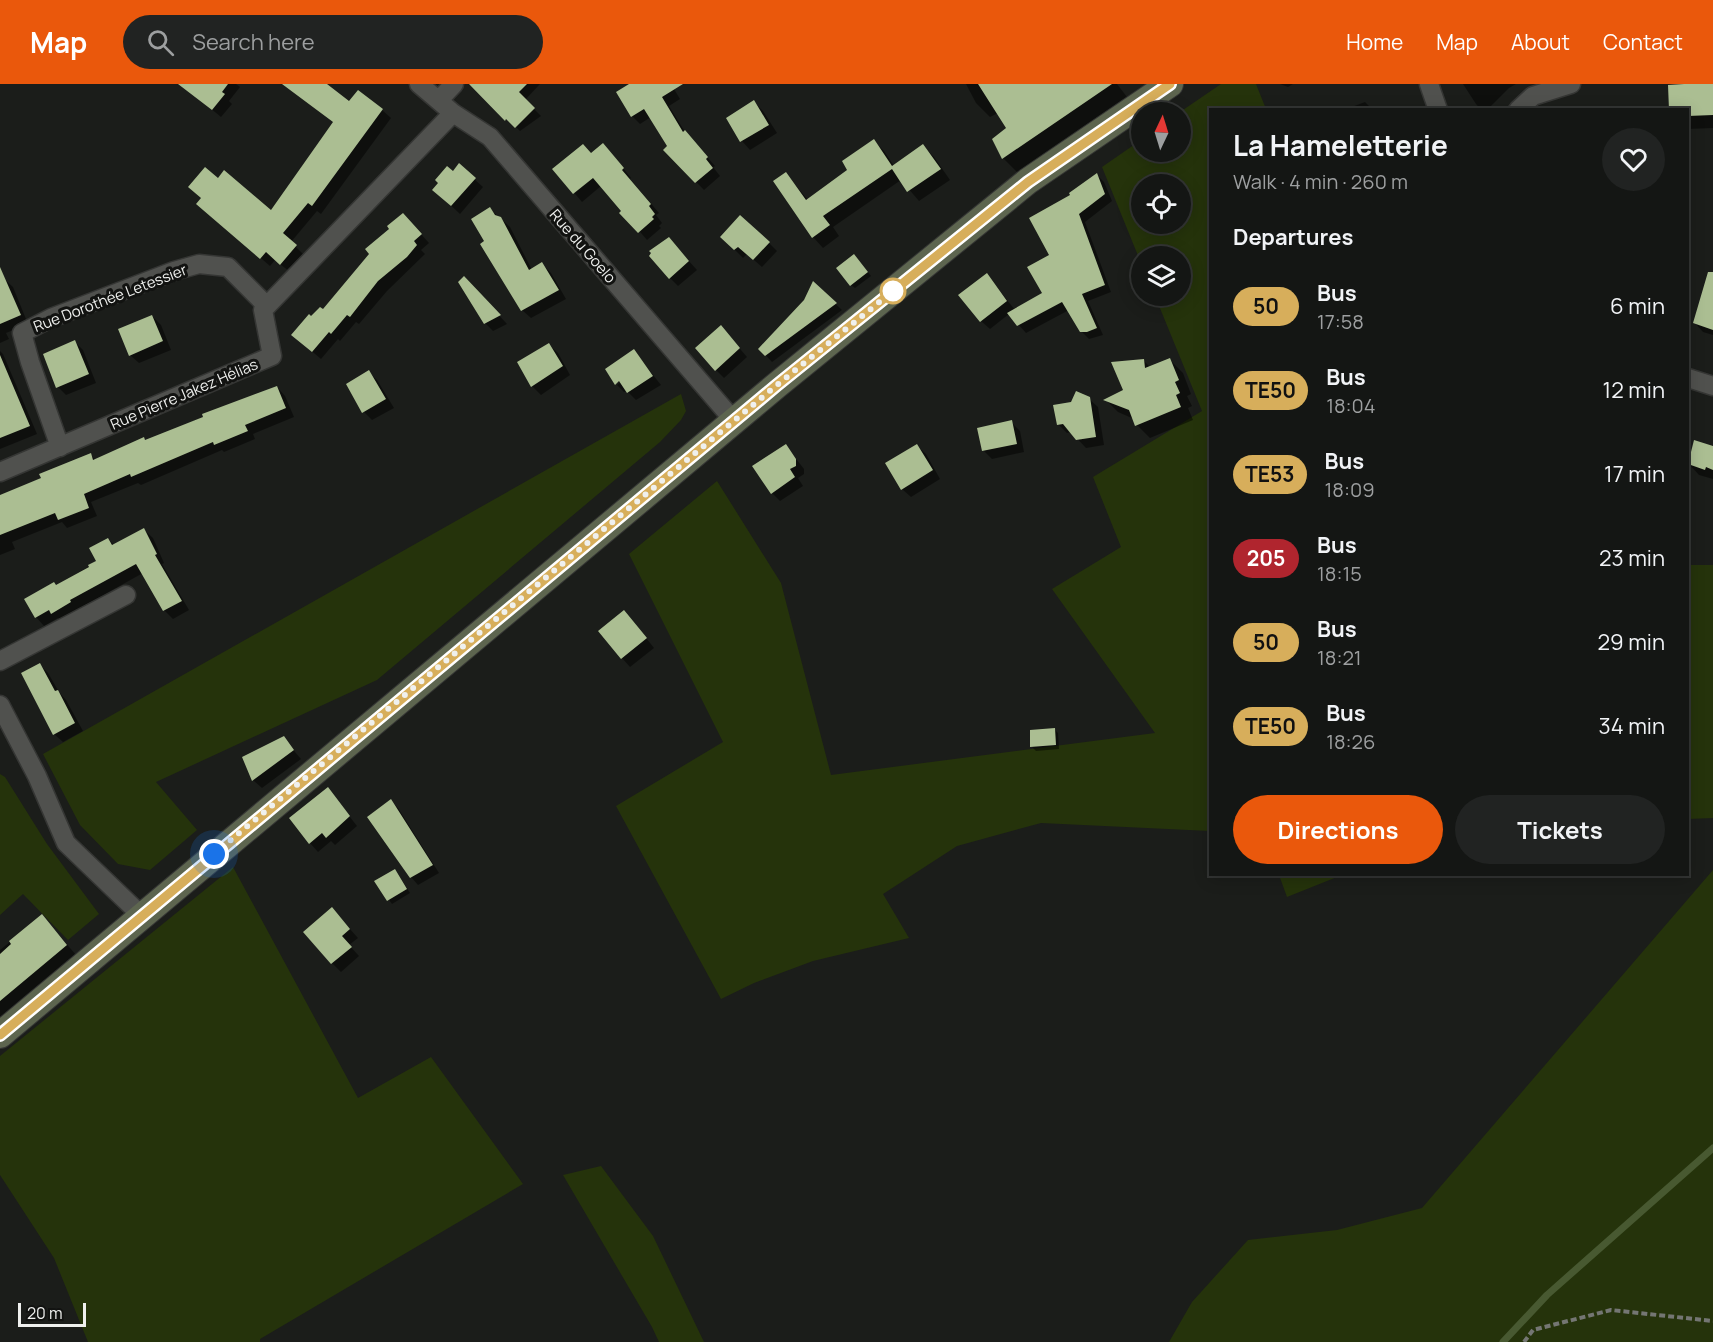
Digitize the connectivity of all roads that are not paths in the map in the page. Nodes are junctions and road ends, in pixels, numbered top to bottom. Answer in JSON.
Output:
{"nodes":[{"id":1,"x":419,"y":84,"type":"edge"},
{"id":2,"x":454,"y":84,"type":"edge"},
{"id":3,"x":1170,"y":84,"type":"edge"},
{"id":4,"x":1429,"y":84,"type":"edge"},
{"id":5,"x":1570,"y":84,"type":"edge"},
{"id":6,"x":439,"y":100,"type":"junction"},
{"id":7,"x":1437,"y":108,"type":"edge"},
{"id":8,"x":1520,"y":108,"type":"edge"},
{"id":9,"x":453,"y":113,"type":"junction"},
{"id":10,"x":267,"y":306,"type":"junction"},
{"id":11,"x":1689,"y":378,"type":"edge"},
{"id":12,"x":1713,"y":386,"type":"edge"},
{"id":13,"x":735,"y":422,"type":"junction"},
{"id":14,"x":60,"y":447,"type":"junction"},
{"id":15,"x":0,"y":472,"type":"edge"},
{"id":16,"x":126,"y":595,"type":"dead end"},
{"id":17,"x":0,"y":661,"type":"edge"},
{"id":18,"x":0,"y":705,"type":"edge"},
{"id":19,"x":142,"y":916,"type":"junction"},
{"id":20,"x":0,"y":1035,"type":"edge"}],
"edges":[{"from":1,"to":6,"type":"street","name":"Rue du Goelo"},
{"from":2,"to":6,"type":"street"},
{"from":3,"to":13,"type":"main road"},
{"from":4,"to":7,"type":"street"},
{"from":5,"to":8,"type":"street"},
{"from":6,"to":9,"type":"street","name":"Rue du Goelo"},
{"from":9,"to":10,"type":"street"},
{"from":9,"to":13,"type":"street","name":"Rue du Goelo"},
{"from":10,"to":14,"type":"street","name":"Rue Pierre Jakez Hélias"},
{"from":10,"to":14,"type":"street","name":"Rue Dorothée Letessier"},
{"from":11,"to":12,"type":"street"},
{"from":13,"to":19,"type":"main road"},
{"from":14,"to":15,"type":"street","name":"Rue Pierre Jakez Hélias"},
{"from":16,"to":17,"type":"street"},
{"from":18,"to":19,"type":"street"},
{"from":19,"to":20,"type":"main road"}]}
